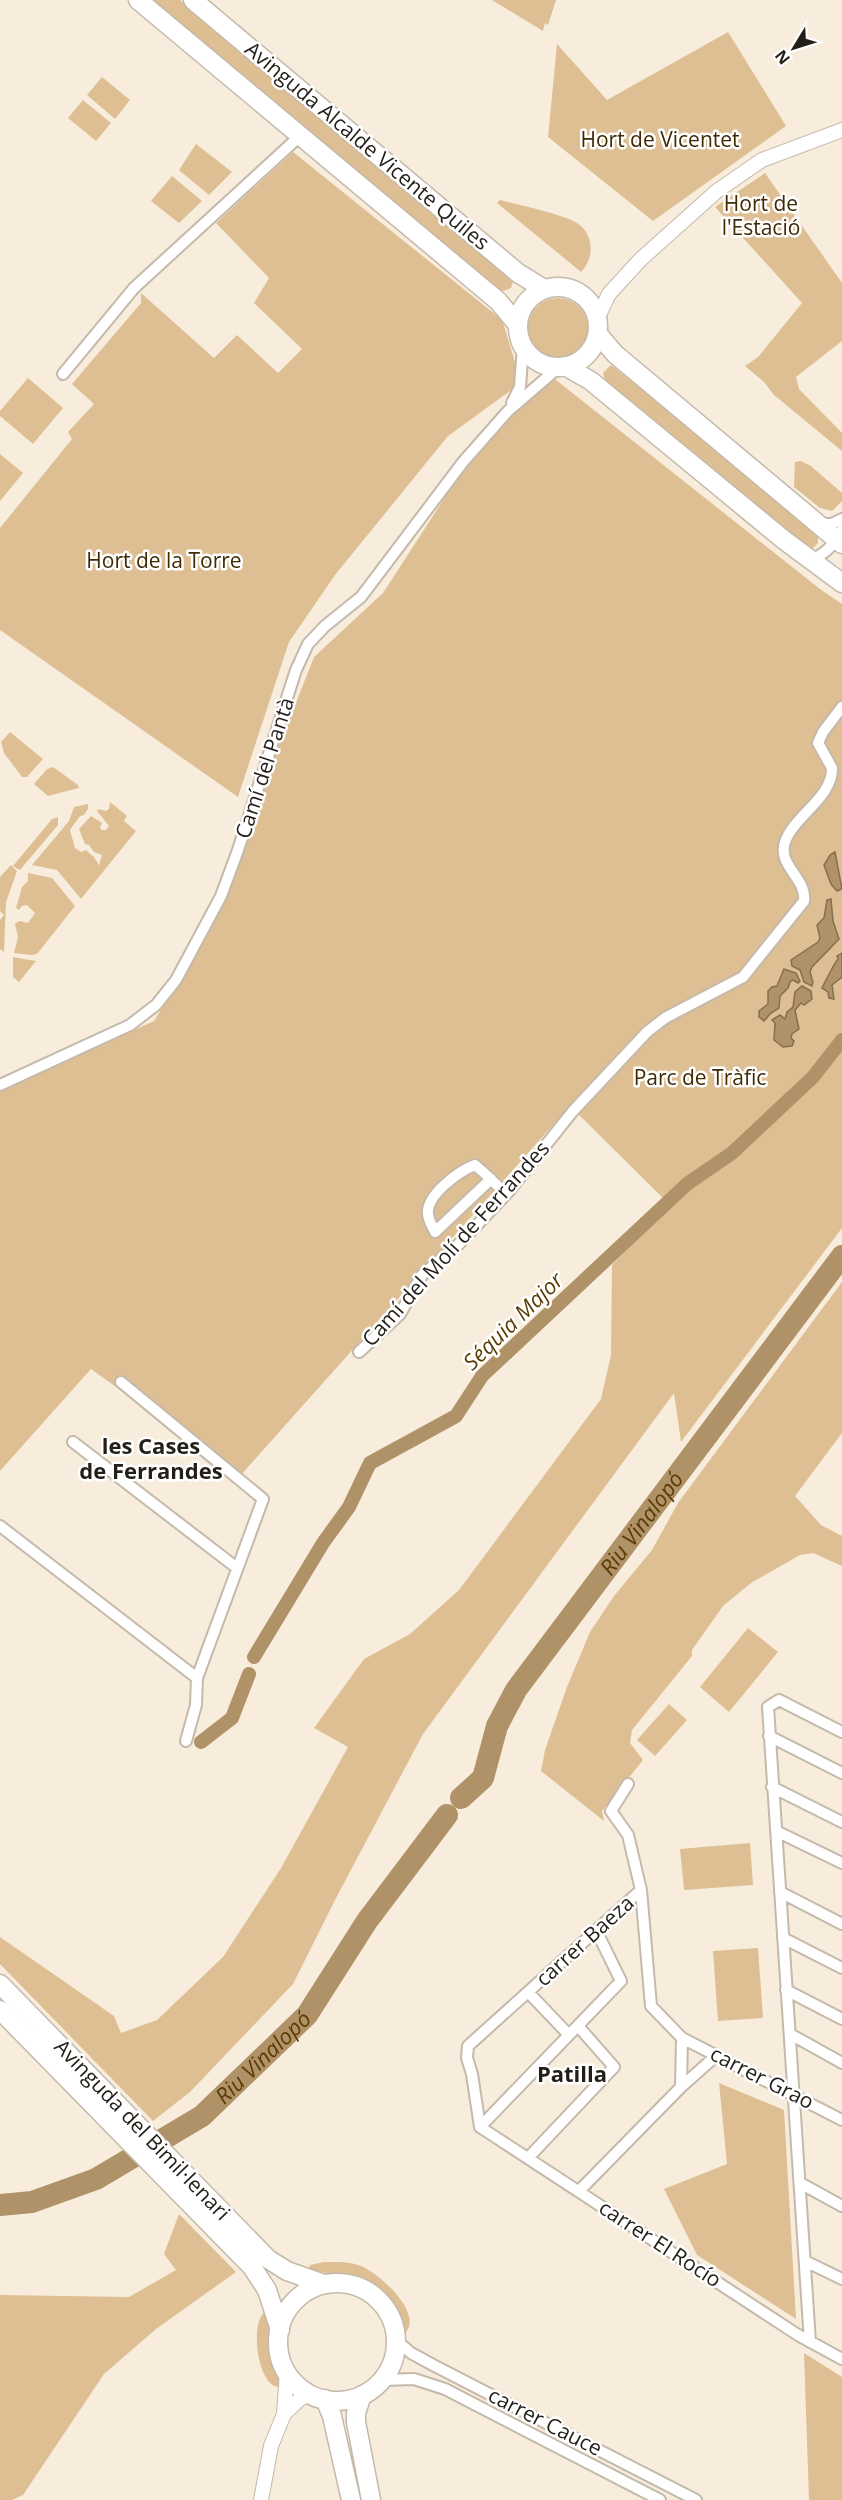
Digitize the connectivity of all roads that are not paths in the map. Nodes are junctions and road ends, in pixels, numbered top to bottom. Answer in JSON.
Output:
{"nodes":[{"id":1,"x":138,"y":0,"type":"edge"},
{"id":2,"x":193,"y":0,"type":"edge"},
{"id":3,"x":842,"y":130,"type":"edge"},
{"id":4,"x":301,"y":135,"type":"junction"},
{"id":5,"x":544,"y":289,"type":"junction"},
{"id":6,"x":518,"y":325,"type":"junction"},
{"id":7,"x":598,"y":325,"type":"junction"},
{"id":8,"x":523,"y":346,"type":"junction"},
{"id":9,"x":562,"y":367,"type":"junction"},
{"id":10,"x":63,"y":374,"type":"dead end"},
{"id":11,"x":508,"y":411,"type":"junction"},
{"id":12,"x":842,"y":519,"type":"edge"},
{"id":13,"x":818,"y":524,"type":"junction"},
{"id":14,"x":840,"y":538,"type":"edge"},
{"id":15,"x":809,"y":560,"type":"junction"},
{"id":16,"x":842,"y":583,"type":"edge"},
{"id":17,"x":842,"y":707,"type":"edge"},
{"id":18,"x":0,"y":1085,"type":"edge"},
{"id":19,"x":490,"y":1179,"type":"junction"},
{"id":20,"x":506,"y":1194,"type":"junction"},
{"id":21,"x":359,"y":1352,"type":"dead end"},
{"id":22,"x":120,"y":1382,"type":"dead end"},
{"id":23,"x":73,"y":1442,"type":"dead end"},
{"id":24,"x":0,"y":1526,"type":"edge"},
{"id":25,"x":237,"y":1568,"type":"junction"},
{"id":26,"x":197,"y":1678,"type":"junction"},
{"id":27,"x":842,"y":1732,"type":"edge"},
{"id":28,"x":769,"y":1736,"type":"junction"},
{"id":29,"x":186,"y":1741,"type":"dead end"},
{"id":30,"x":842,"y":1773,"type":"edge"},
{"id":31,"x":628,"y":1784,"type":"dead end"},
{"id":32,"x":772,"y":1787,"type":"junction"},
{"id":33,"x":842,"y":1822,"type":"edge"},
{"id":34,"x":776,"y":1831,"type":"junction"},
{"id":35,"x":842,"y":1863,"type":"edge"},
{"id":36,"x":640,"y":1890,"type":"junction"},
{"id":37,"x":780,"y":1892,"type":"junction"},
{"id":38,"x":842,"y":1924,"type":"edge"},
{"id":39,"x":596,"y":1930,"type":"junction"},
{"id":40,"x":783,"y":1938,"type":"junction"},
{"id":41,"x":842,"y":1968,"type":"edge"},
{"id":42,"x":0,"y":1984,"type":"edge"},
{"id":43,"x":786,"y":1989,"type":"junction"},
{"id":44,"x":528,"y":1992,"type":"junction"},
{"id":45,"x":0,"y":2010,"type":"edge"},
{"id":46,"x":842,"y":2019,"type":"edge"},
{"id":47,"x":578,"y":2026,"type":"junction"},
{"id":48,"x":790,"y":2034,"type":"junction"},
{"id":49,"x":569,"y":2035,"type":"junction"},
{"id":50,"x":38,"y":2037,"type":"junction"},
{"id":51,"x":682,"y":2038,"type":"junction"},
{"id":52,"x":717,"y":2055,"type":"junction"},
{"id":53,"x":842,"y":2062,"type":"edge"},
{"id":54,"x":681,"y":2087,"type":"junction"},
{"id":55,"x":794,"y":2093,"type":"junction"},
{"id":56,"x":842,"y":2120,"type":"edge"},
{"id":57,"x":480,"y":2127,"type":"junction"},
{"id":58,"x":528,"y":2158,"type":"junction"},
{"id":59,"x":800,"y":2183,"type":"junction"},
{"id":60,"x":579,"y":2191,"type":"junction"},
{"id":61,"x":842,"y":2206,"type":"edge"},
{"id":62,"x":805,"y":2261,"type":"junction"},
{"id":63,"x":842,"y":2279,"type":"edge"},
{"id":64,"x":324,"y":2284,"type":"junction"},
{"id":65,"x":280,"y":2330,"type":"junction"},
{"id":66,"x":396,"y":2340,"type":"junction"},
{"id":67,"x":810,"y":2342,"type":"junction"},
{"id":68,"x":842,"y":2359,"type":"edge"},
{"id":69,"x":287,"y":2372,"type":"junction"},
{"id":70,"x":382,"y":2380,"type":"junction"},
{"id":71,"x":363,"y":2395,"type":"junction"},
{"id":72,"x":317,"y":2396,"type":"junction"},
{"id":73,"x":284,"y":2414,"type":"junction"},
{"id":74,"x":261,"y":2500,"type":"edge"},
{"id":75,"x":351,"y":2500,"type":"edge"},
{"id":76,"x":371,"y":2500,"type":"edge"},
{"id":77,"x":660,"y":2500,"type":"edge"},
{"id":78,"x":696,"y":2500,"type":"edge"}],
"edges":[{"from":1,"to":4,"type":"main road","name":"Avinguda Alcalde Vicente Quiles"},
{"from":2,"to":5,"type":"main road","name":"Avinguda Alcalde Vicente Quiles"},
{"from":3,"to":7,"type":"street"},
{"from":4,"to":6,"type":"main road","name":"Avinguda Alcalde Vicente Quiles"},
{"from":4,"to":10,"type":"street"},
{"from":5,"to":6,"type":"main road"},
{"from":5,"to":7,"type":"main road"},
{"from":6,"to":8,"type":"main road"},
{"from":7,"to":9,"type":"main road"},
{"from":7,"to":13,"type":"main road"},
{"from":8,"to":9,"type":"main road"},
{"from":8,"to":11,"type":"street","name":"Camí del Pantà"},
{"from":9,"to":11,"type":"street","name":"Camí del Pantà"},
{"from":9,"to":15,"type":"main road"},
{"from":11,"to":18,"type":"street","name":"Camí del Pantà"},
{"from":12,"to":13,"type":"street"},
{"from":13,"to":14,"type":"main road"},
{"from":14,"to":15,"type":"street"},
{"from":15,"to":16,"type":"main road"},
{"from":17,"to":20,"type":"street","name":"Camí del Molí de Ferrandes"},
{"from":19,"to":19,"type":"street"},
{"from":19,"to":20,"type":"street"},
{"from":20,"to":21,"type":"street","name":"Camí del Molí de Ferrandes"},
{"from":22,"to":25,"type":"street"},
{"from":23,"to":25,"type":"street"},
{"from":24,"to":26,"type":"street"},
{"from":25,"to":26,"type":"street"},
{"from":26,"to":29,"type":"street"},
{"from":27,"to":28,"type":"street"},
{"from":28,"to":30,"type":"street"},
{"from":28,"to":32,"type":"street"},
{"from":31,"to":36,"type":"street","name":"carrer Baeza"},
{"from":32,"to":33,"type":"street"},
{"from":32,"to":34,"type":"street"},
{"from":34,"to":35,"type":"street"},
{"from":34,"to":37,"type":"street"},
{"from":36,"to":39,"type":"street","name":"carrer Baeza"},
{"from":36,"to":51,"type":"street"},
{"from":37,"to":38,"type":"street"},
{"from":37,"to":40,"type":"street"},
{"from":39,"to":44,"type":"street","name":"carrer Baeza"},
{"from":39,"to":47,"type":"street"},
{"from":40,"to":41,"type":"street"},
{"from":40,"to":43,"type":"street"},
{"from":42,"to":50,"type":"main road","name":"Avinguda del Bimil·lenari"},
{"from":43,"to":46,"type":"street"},
{"from":43,"to":48,"type":"street"},
{"from":44,"to":49,"type":"street"},
{"from":44,"to":57,"type":"street","name":"carrer Baeza"},
{"from":45,"to":50,"type":"main road","name":"Avinguda del Bimil·lenari"},
{"from":47,"to":49,"type":"street"},
{"from":47,"to":58,"type":"street"},
{"from":48,"to":53,"type":"street"},
{"from":48,"to":55,"type":"street"},
{"from":49,"to":57,"type":"street"},
{"from":50,"to":64,"type":"main road","name":"Avinguda del Bimil·lenari"},
{"from":50,"to":65,"type":"main road","name":"Avinguda del Bimil·lenari"},
{"from":51,"to":52,"type":"street","name":"carrer Grao"},
{"from":51,"to":54,"type":"street"},
{"from":52,"to":54,"type":"street"},
{"from":52,"to":55,"type":"street","name":"carrer Grao"},
{"from":54,"to":60,"type":"street"},
{"from":55,"to":56,"type":"street","name":"carrer Grao"},
{"from":55,"to":59,"type":"street"},
{"from":57,"to":58,"type":"street","name":"carrer El Rocío"},
{"from":58,"to":60,"type":"street","name":"carrer El Rocío"},
{"from":59,"to":61,"type":"street"},
{"from":59,"to":62,"type":"street"},
{"from":60,"to":67,"type":"street","name":"carrer El Rocío"},
{"from":62,"to":63,"type":"street"},
{"from":62,"to":67,"type":"street"},
{"from":64,"to":65,"type":"main road"},
{"from":64,"to":66,"type":"main road"},
{"from":65,"to":69,"type":"main road"},
{"from":66,"to":70,"type":"main road"},
{"from":66,"to":78,"type":"street","name":"carrer Cauce"},
{"from":67,"to":68,"type":"street","name":"carrer El Rocío"},
{"from":69,"to":72,"type":"main road"},
{"from":69,"to":73,"type":"street"},
{"from":70,"to":71,"type":"main road"},
{"from":70,"to":77,"type":"street","name":"carrer Cauce"},
{"from":71,"to":72,"type":"main road"},
{"from":71,"to":76,"type":"main road"},
{"from":72,"to":73,"type":"street"},
{"from":72,"to":75,"type":"main road"},
{"from":73,"to":74,"type":"street"}]}
